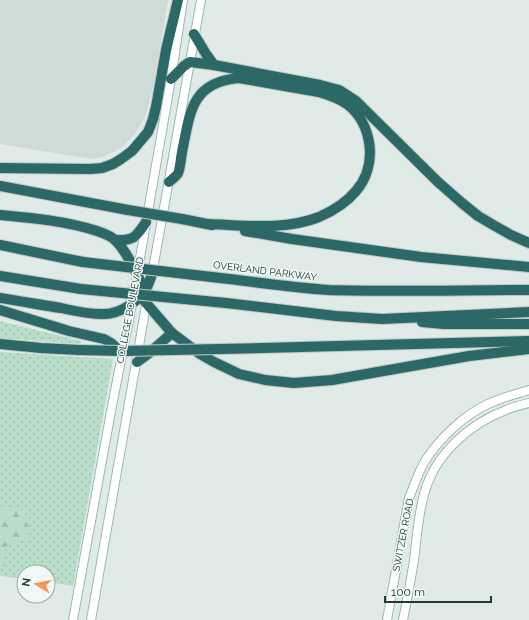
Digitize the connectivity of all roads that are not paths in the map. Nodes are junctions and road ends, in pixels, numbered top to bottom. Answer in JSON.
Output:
{"nodes":[{"id":1,"x":178,"y":0,"type":"edge"},
{"id":2,"x":183,"y":0,"type":"edge"},
{"id":3,"x":201,"y":0,"type":"edge"},
{"id":4,"x":194,"y":34,"type":"junction"},
{"id":5,"x":190,"y":62,"type":"junction"},
{"id":6,"x":214,"y":66,"type":"junction"},
{"id":7,"x":171,"y":79,"type":"junction"},
{"id":8,"x":0,"y":168,"type":"edge"},
{"id":9,"x":169,"y":182,"type":"junction"},
{"id":10,"x":0,"y":186,"type":"edge"},
{"id":11,"x":0,"y":215,"type":"edge"},
{"id":12,"x":146,"y":222,"type":"junction"},
{"id":13,"x":207,"y":224,"type":"junction"},
{"id":14,"x":115,"y":240,"type":"junction"},
{"id":15,"x":529,"y":243,"type":"edge"},
{"id":16,"x":0,"y":245,"type":"edge"},
{"id":17,"x":529,"y":267,"type":"edge"},
{"id":18,"x":154,"y":270,"type":"joint"},
{"id":19,"x":137,"y":275,"type":"junction"},
{"id":20,"x":0,"y":276,"type":"edge"},
{"id":21,"x":529,"y":290,"type":"edge"},
{"id":22,"x":143,"y":295,"type":"junction"},
{"id":23,"x":0,"y":298,"type":"edge"},
{"id":24,"x":132,"y":304,"type":"junction"},
{"id":25,"x":0,"y":310,"type":"edge"},
{"id":26,"x":529,"y":312,"type":"edge"},
{"id":27,"x":382,"y":319,"type":"junction"},
{"id":28,"x":529,"y":324,"type":"edge"},
{"id":29,"x":172,"y":333,"type":"junction"},
{"id":30,"x":529,"y":341,"type":"edge"},
{"id":31,"x":0,"y":344,"type":"edge"},
{"id":32,"x":529,"y":349,"type":"edge"},
{"id":33,"x":122,"y":353,"type":"junction"},
{"id":34,"x":137,"y":362,"type":"junction"},
{"id":35,"x":529,"y":390,"type":"edge"},
{"id":36,"x":529,"y":403,"type":"edge"},
{"id":37,"x":448,"y":434,"type":"junction"},
{"id":38,"x":456,"y":442,"type":"junction"},
{"id":39,"x":73,"y":620,"type":"edge"},
{"id":40,"x":91,"y":620,"type":"edge"},
{"id":41,"x":387,"y":620,"type":"edge"},
{"id":42,"x":403,"y":620,"type":"edge"}],
"edges":[{"from":1,"to":8,"type":"highway"},
{"from":2,"to":7,"type":"main road","name":"COLLEGE BOULEVARD"},
{"from":3,"to":4,"type":"main road","name":"COLLEGE BOULEVARD"},
{"from":4,"to":5,"type":"main road","name":"COLLEGE BOULEVARD"},
{"from":4,"to":6,"type":"highway"},
{"from":5,"to":6,"type":"highway"},
{"from":5,"to":7,"type":"highway"},
{"from":5,"to":9,"type":"main road","name":"COLLEGE BOULEVARD"},
{"from":6,"to":15,"type":"highway"},
{"from":7,"to":12,"type":"main road","name":"COLLEGE BOULEVARD"},
{"from":9,"to":13,"type":"highway"},
{"from":9,"to":18,"type":"main road","name":"COLLEGE BOULEVARD"},
{"from":10,"to":13,"type":"highway","bridge":true},
{"from":11,"to":14,"type":"highway"},
{"from":12,"to":14,"type":"highway"},
{"from":12,"to":19,"type":"main road","name":"COLLEGE BOULEVARD"},
{"from":13,"to":17,"type":"highway"},
{"from":14,"to":19,"type":"highway"},
{"from":16,"to":21,"type":"highway","name":"OVERLAND PARKWAY","bridge":true},
{"from":18,"to":22,"type":"highway"},
{"from":19,"to":22,"type":"highway"},
{"from":20,"to":27,"type":"highway","bridge":true},
{"from":22,"to":24,"type":"highway"},
{"from":22,"to":29,"type":"highway"},
{"from":22,"to":34,"type":"main road","name":"COLLEGE BOULEVARD"},
{"from":23,"to":24,"type":"highway"},
{"from":24,"to":33,"type":"main road","name":"COLLEGE BOULEVARD"},
{"from":25,"to":33,"type":"highway"},
{"from":26,"to":27,"type":"highway"},
{"from":27,"to":28,"type":"highway"},
{"from":29,"to":32,"type":"highway"},
{"from":29,"to":34,"type":"highway"},
{"from":30,"to":31,"type":"highway","bridge":true},
{"from":33,"to":39,"type":"main road","name":"COLLEGE BOULEVARD"},
{"from":34,"to":40,"type":"main road","name":"COLLEGE BOULEVARD"},
{"from":35,"to":37,"type":"main road","name":"SWITZER ROAD"},
{"from":36,"to":38,"type":"main road","name":"SWITZER ROAD"},
{"from":37,"to":38,"type":"main road"},
{"from":37,"to":41,"type":"main road","name":"SWITZER ROAD"},
{"from":38,"to":42,"type":"main road","name":"SWITZER ROAD"}]}
